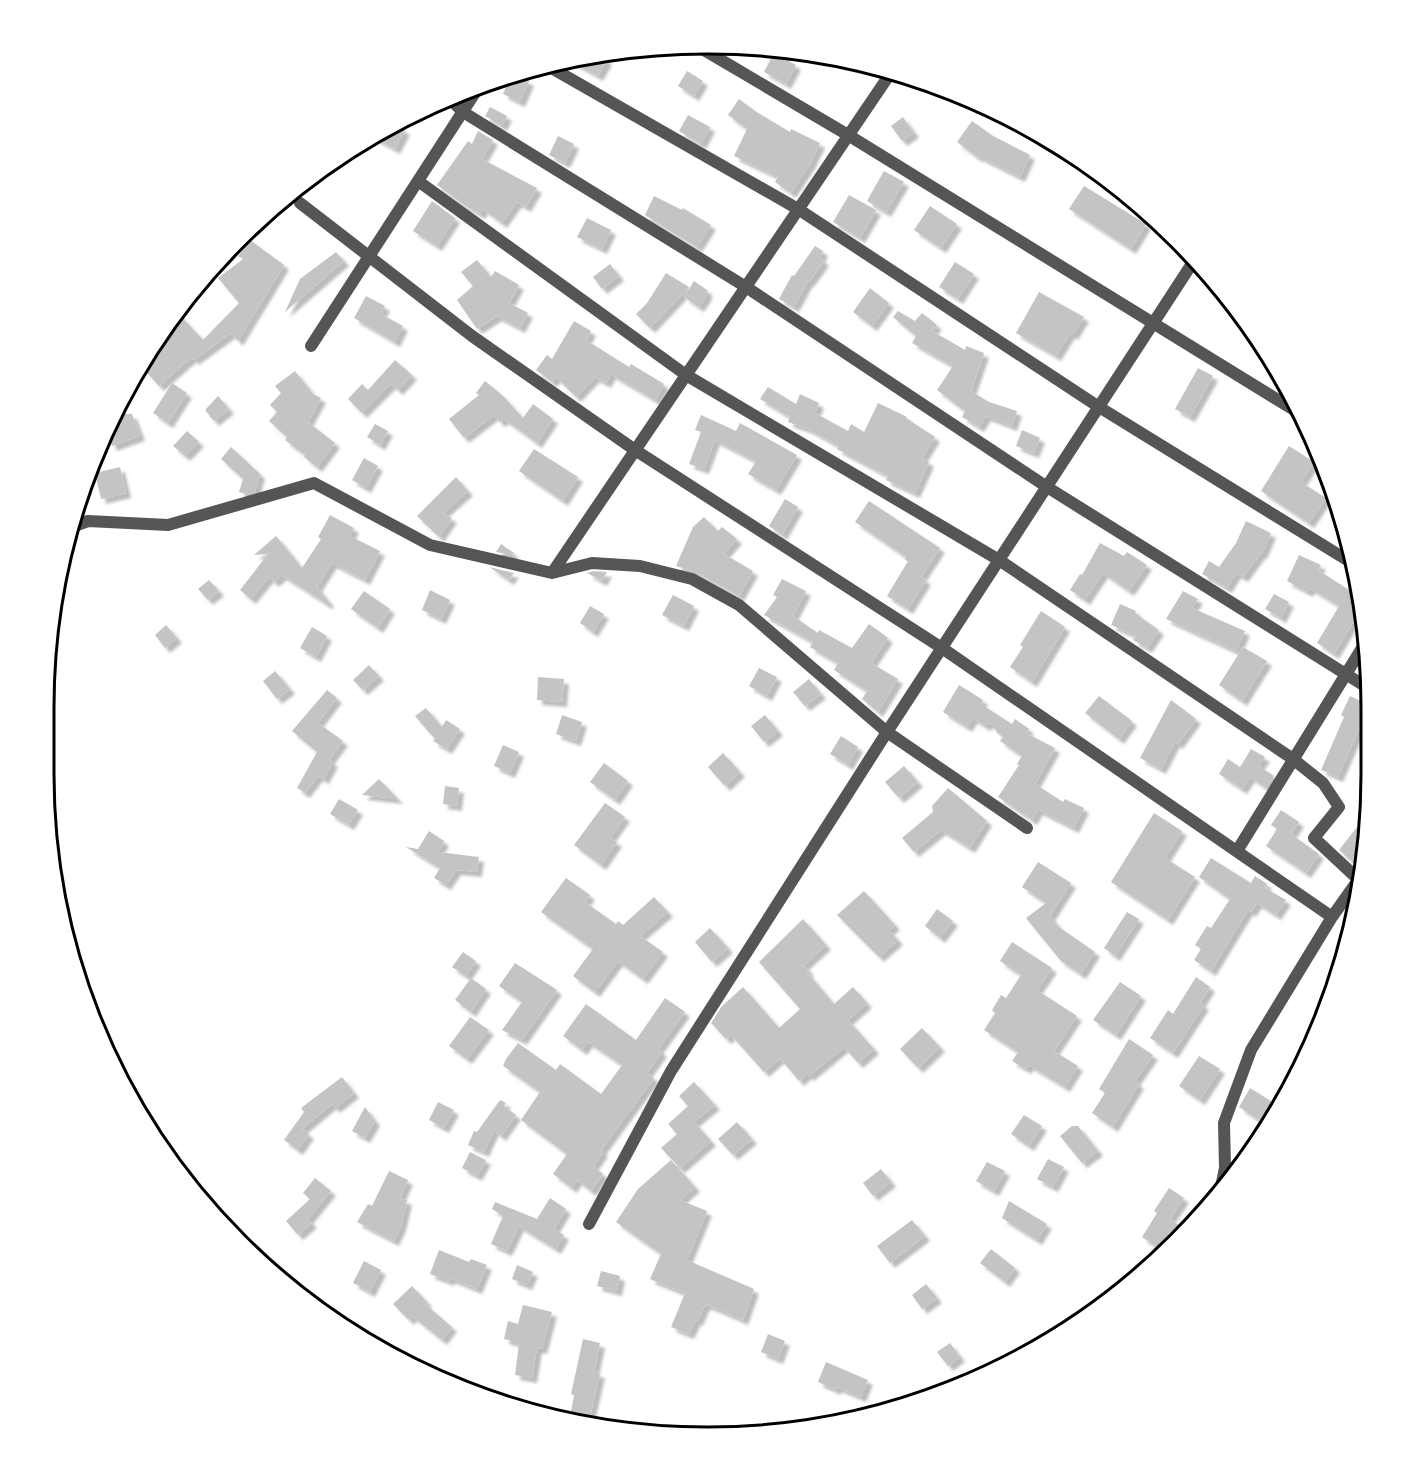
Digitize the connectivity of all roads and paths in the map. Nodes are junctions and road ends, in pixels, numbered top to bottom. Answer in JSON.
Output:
{"nodes":[{"id":1,"x":711,"y":54,"type":"edge"},
{"id":2,"x":558,"y":72,"type":"edge"},
{"id":3,"x":886,"y":79,"type":"edge"},
{"id":4,"x":471,"y":99,"type":"edge"},
{"id":5,"x":456,"y":105,"type":"edge"},
{"id":6,"x":463,"y":112,"type":"junction"},
{"id":7,"x":848,"y":135,"type":"junction"},
{"id":8,"x":418,"y":181,"type":"junction"},
{"id":9,"x":300,"y":202,"type":"dead end"},
{"id":10,"x":798,"y":209,"type":"junction"},
{"id":11,"x":369,"y":256,"type":"junction"},
{"id":12,"x":1190,"y":268,"type":"edge"},
{"id":13,"x":746,"y":287,"type":"junction"},
{"id":14,"x":1155,"y":322,"type":"junction"},
{"id":15,"x":311,"y":346,"type":"dead end"},
{"id":16,"x":686,"y":375,"type":"junction"},
{"id":17,"x":1287,"y":405,"type":"edge"},
{"id":18,"x":1100,"y":407,"type":"junction"},
{"id":19,"x":635,"y":450,"type":"junction"},
{"id":20,"x":1047,"y":487,"type":"junction"},
{"id":21,"x":81,"y":524,"type":"edge"},
{"id":22,"x":1343,"y":558,"type":"edge"},
{"id":23,"x":999,"y":560,"type":"junction"},
{"id":24,"x":552,"y":573,"type":"junction"},
{"id":25,"x":942,"y":648,"type":"junction"},
{"id":26,"x":1359,"y":653,"type":"edge"},
{"id":27,"x":1346,"y":674,"type":"junction"},
{"id":28,"x":1360,"y":683,"type":"edge"},
{"id":29,"x":887,"y":732,"type":"junction"},
{"id":30,"x":1293,"y":759,"type":"junction"},
{"id":31,"x":1027,"y":828,"type":"dead end"},
{"id":32,"x":1237,"y":850,"type":"junction"},
{"id":33,"x":1353,"y":872,"type":"edge"},
{"id":34,"x":1349,"y":893,"type":"edge"},
{"id":35,"x":1332,"y":917,"type":"junction"},
{"id":36,"x":1224,"y":1174,"type":"edge"},
{"id":37,"x":590,"y":1224,"type":"dead end"}],
"edges":[{"from":1,"to":7,"type":"street"},
{"from":2,"to":10,"type":"street"},
{"from":3,"to":7,"type":"street"},
{"from":4,"to":6,"type":"street"},
{"from":5,"to":6,"type":"street"},
{"from":6,"to":8,"type":"street"},
{"from":6,"to":13,"type":"street"},
{"from":7,"to":10,"type":"street"},
{"from":7,"to":14,"type":"street"},
{"from":8,"to":11,"type":"street"},
{"from":8,"to":16,"type":"street"},
{"from":9,"to":11,"type":"street"},
{"from":10,"to":13,"type":"street"},
{"from":10,"to":18,"type":"street"},
{"from":11,"to":15,"type":"street"},
{"from":11,"to":19,"type":"street"},
{"from":12,"to":14,"type":"street"},
{"from":13,"to":16,"type":"street"},
{"from":13,"to":20,"type":"street"},
{"from":14,"to":17,"type":"street"},
{"from":14,"to":18,"type":"street"},
{"from":16,"to":19,"type":"street"},
{"from":16,"to":23,"type":"street"},
{"from":18,"to":20,"type":"street"},
{"from":18,"to":22,"type":"street"},
{"from":19,"to":24,"type":"street"},
{"from":19,"to":25,"type":"street"},
{"from":20,"to":23,"type":"street"},
{"from":20,"to":27,"type":"street"},
{"from":21,"to":24,"type":"street"},
{"from":23,"to":25,"type":"street"},
{"from":23,"to":30,"type":"street"},
{"from":24,"to":29,"type":"street"},
{"from":25,"to":29,"type":"street"},
{"from":25,"to":32,"type":"street"},
{"from":26,"to":27,"type":"street"},
{"from":27,"to":28,"type":"street"},
{"from":27,"to":30,"type":"street"},
{"from":29,"to":31,"type":"street"},
{"from":29,"to":37,"type":"street"},
{"from":30,"to":32,"type":"street"},
{"from":30,"to":33,"type":"street"},
{"from":32,"to":35,"type":"street"},
{"from":34,"to":35,"type":"street"},
{"from":35,"to":36,"type":"street"}]}
